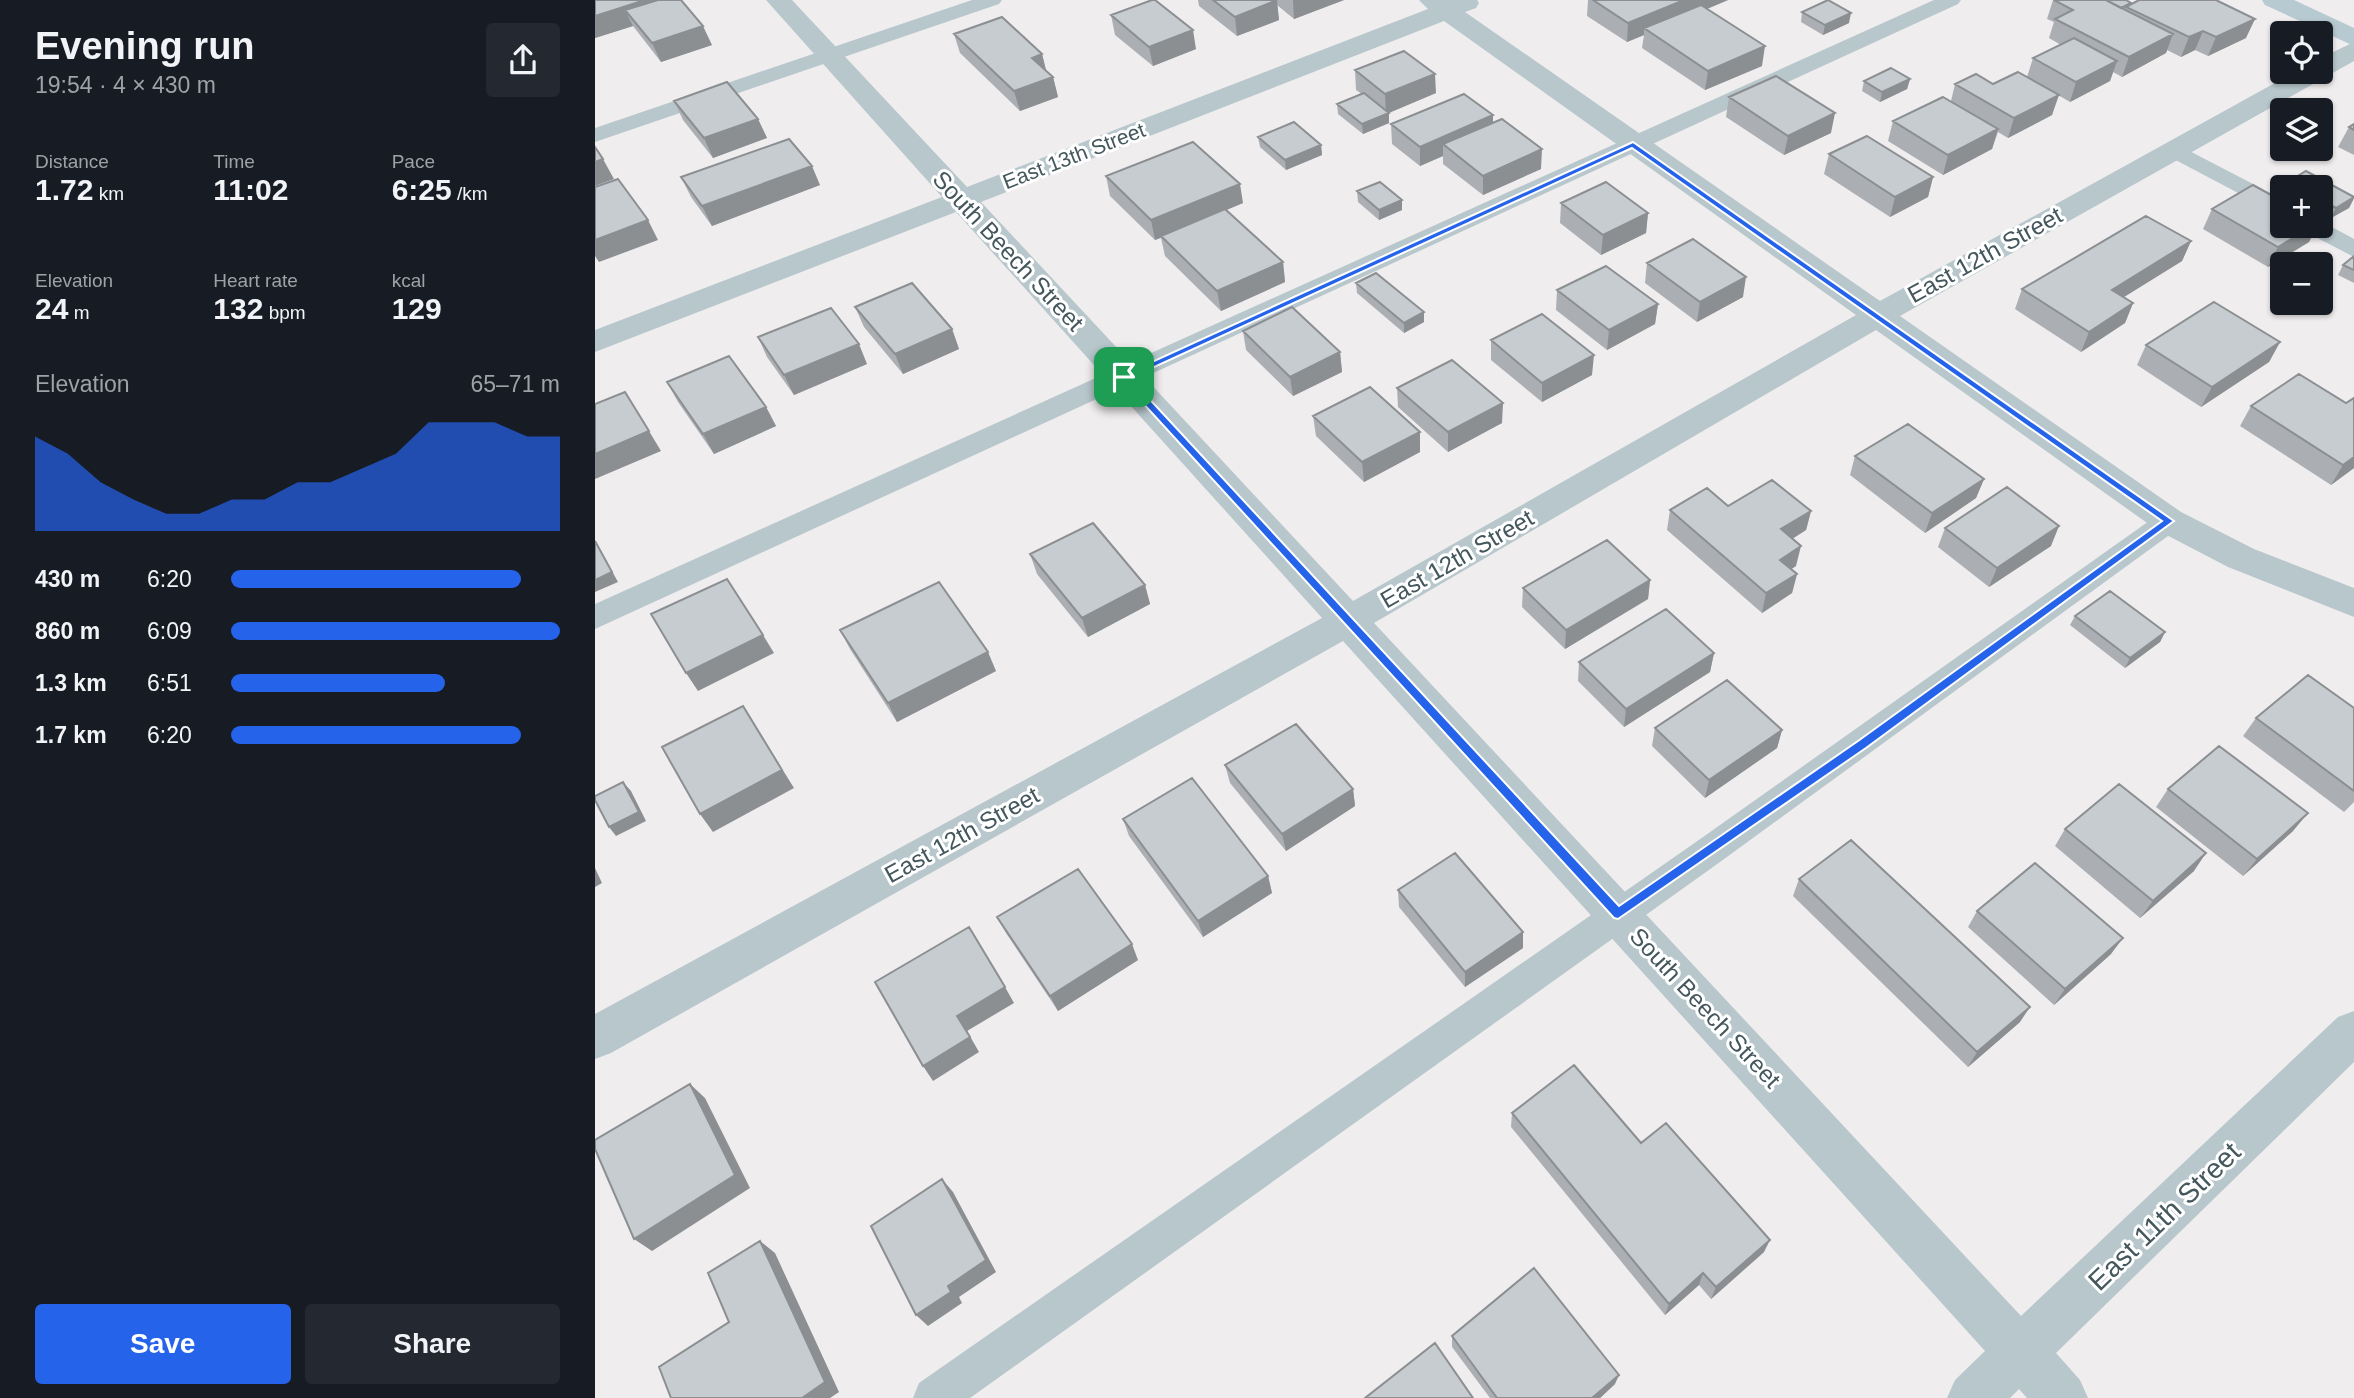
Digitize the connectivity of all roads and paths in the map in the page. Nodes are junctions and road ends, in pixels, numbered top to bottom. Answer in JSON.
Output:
{"nodes":[{"id":1,"x":778,"y":0,"type":"edge"},
{"id":2,"x":992,"y":0,"type":"edge"},
{"id":3,"x":1951,"y":0,"type":"edge"},
{"id":4,"x":2274,"y":0,"type":"edge"},
{"id":5,"x":1451,"y":4,"type":"edge"},
{"id":6,"x":2354,"y":38,"type":"edge"},
{"id":7,"x":2354,"y":50,"type":"edge"},
{"id":8,"x":829,"y":56,"type":"junction"},
{"id":9,"x":2333,"y":61,"type":"edge"},
{"id":10,"x":2292,"y":84,"type":"edge"},
{"id":11,"x":595,"y":135,"type":"edge"},
{"id":12,"x":1633,"y":145,"type":"junction"},
{"id":13,"x":2174,"y":150,"type":"junction"},
{"id":14,"x":961,"y":200,"type":"junction"},
{"id":15,"x":2270,"y":202,"type":"edge"},
{"id":16,"x":2333,"y":238,"type":"edge"},
{"id":17,"x":2354,"y":249,"type":"edge"},
{"id":18,"x":1877,"y":316,"type":"junction"},
{"id":19,"x":595,"y":342,"type":"edge"},
{"id":20,"x":1124,"y":377,"type":"junction"},
{"id":21,"x":2169,"y":521,"type":"junction"},
{"id":22,"x":2354,"y":603,"type":"edge"},
{"id":23,"x":595,"y":617,"type":"edge"},
{"id":24,"x":1348,"y":621,"type":"junction"},
{"id":25,"x":1618,"y":914,"type":"junction"},
{"id":26,"x":2354,"y":1032,"type":"edge"},
{"id":27,"x":595,"y":1038,"type":"edge"},
{"id":28,"x":2021,"y":1353,"type":"junction"},
{"id":29,"x":934,"y":1398,"type":"edge"},
{"id":30,"x":1973,"y":1398,"type":"edge"},
{"id":31,"x":2062,"y":1398,"type":"edge"}],
"edges":[{"from":1,"to":8,"type":"street","name":"South Beech Street"},
{"from":2,"to":8,"type":"lane"},
{"from":3,"to":12,"type":"lane"},
{"from":4,"to":6,"type":"main road"},
{"from":5,"to":12,"type":"street"},
{"from":5,"to":14,"type":"street","name":"East 13th Street"},
{"from":7,"to":9,"type":"street"},
{"from":8,"to":11,"type":"lane"},
{"from":8,"to":14,"type":"street","name":"South Beech Street"},
{"from":10,"to":13,"type":"street","name":"East 12th Street"},
{"from":12,"to":18,"type":"street"},
{"from":12,"to":20,"type":"lane"},
{"from":13,"to":15,"type":"lane"},
{"from":13,"to":18,"type":"street","name":"East 12th Street"},
{"from":14,"to":19,"type":"street","name":"East 13th Street"},
{"from":14,"to":20,"type":"street","name":"South Beech Street"},
{"from":16,"to":17,"type":"lane"},
{"from":18,"to":21,"type":"street"},
{"from":18,"to":24,"type":"street","name":"East 12th Street"},
{"from":20,"to":23,"type":"lane"},
{"from":20,"to":24,"type":"street","name":"South Beech Street"},
{"from":21,"to":22,"type":"street"},
{"from":21,"to":25,"type":"lane"},
{"from":24,"to":25,"type":"street","name":"South Beech Street"},
{"from":24,"to":27,"type":"street","name":"East 12th Street"},
{"from":25,"to":28,"type":"street","name":"South Beech Street"},
{"from":25,"to":29,"type":"lane"},
{"from":26,"to":28,"type":"street","name":"East 11th Street"},
{"from":28,"to":30,"type":"street","name":"East 11th Street"},
{"from":28,"to":31,"type":"street","name":"South Beech Street"}]}
